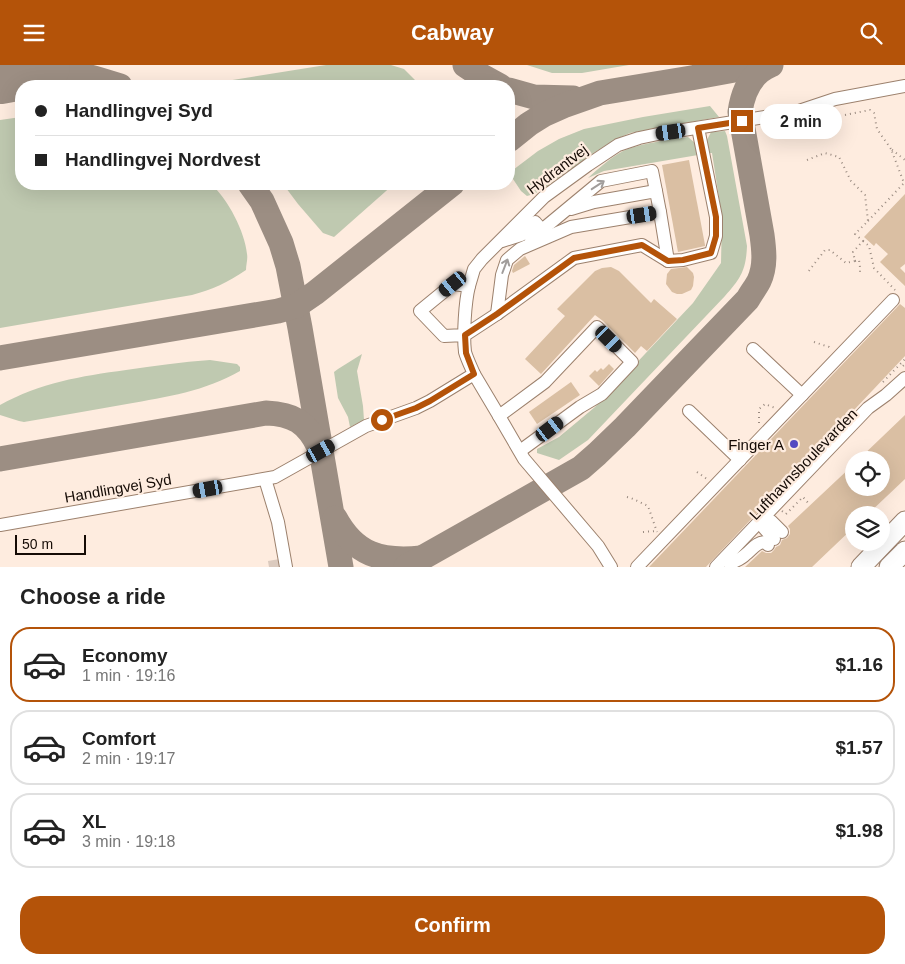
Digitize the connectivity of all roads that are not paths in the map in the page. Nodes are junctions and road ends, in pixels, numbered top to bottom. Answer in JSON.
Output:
{"nodes":[{"id":1,"x":905,"y":86,"type":"edge"},
{"id":2,"x":698,"y":128,"type":"junction"},
{"id":3,"x":656,"y":191,"type":"junction"},
{"id":4,"x":536,"y":205,"type":"junction"},
{"id":5,"x":564,"y":211,"type":"junction"},
{"id":6,"x":660,"y":212,"type":"junction"},
{"id":7,"x":547,"y":226,"type":"junction"},
{"id":8,"x":499,"y":241,"type":"junction"},
{"id":9,"x":520,"y":249,"type":"junction"},
{"id":10,"x":668,"y":261,"type":"junction"},
{"id":11,"x":469,"y":285,"type":"junction"},
{"id":12,"x":893,"y":300,"type":"dead end"},
{"id":13,"x":497,"y":314,"type":"junction"},
{"id":14,"x":465,"y":335,"type":"junction"},
{"id":15,"x":753,"y":349,"type":"dead end"},
{"id":16,"x":904,"y":369,"type":"edge"},
{"id":17,"x":474,"y":374,"type":"junction"},
{"id":18,"x":905,"y":389,"type":"edge"},
{"id":19,"x":802,"y":395,"type":"junction"},
{"id":20,"x":689,"y":411,"type":"dead end"},
{"id":21,"x":499,"y":416,"type":"junction"},
{"id":22,"x":520,"y":451,"type":"junction"},
{"id":23,"x":740,"y":460,"type":"junction"},
{"id":24,"x":265,"y":479,"type":"junction"},
{"id":25,"x":766,"y":523,"type":"junction"},
{"id":26,"x":0,"y":525,"type":"edge"},
{"id":27,"x":899,"y":527,"type":"edge"},
{"id":28,"x":905,"y":551,"type":"edge"},
{"id":29,"x":729,"y":565,"type":"edge"},
{"id":30,"x":286,"y":567,"type":"edge"},
{"id":31,"x":611,"y":567,"type":"edge"},
{"id":32,"x":636,"y":567,"type":"edge"},
{"id":33,"x":716,"y":567,"type":"edge"},
{"id":34,"x":853,"y":567,"type":"edge"},
{"id":35,"x":861,"y":567,"type":"edge"},
{"id":36,"x":890,"y":567,"type":"edge"}],
"edges":[{"from":1,"to":2,"type":"street","name":"Hydrantvej"},
{"from":2,"to":4,"type":"street","name":"Hydrantvej"},
{"from":2,"to":10,"type":"street"},
{"from":3,"to":5,"type":"street"},
{"from":5,"to":3,"type":"street","one_way":true},
{"from":3,"to":6,"type":"street"},
{"from":4,"to":7,"type":"street"},
{"from":4,"to":8,"type":"street","name":"Hydrantvej"},
{"from":5,"to":7,"type":"street"},
{"from":6,"to":9,"type":"street"},
{"from":6,"to":10,"type":"street"},
{"from":7,"to":8,"type":"street"},
{"from":7,"to":9,"type":"street"},
{"from":8,"to":11,"type":"street","name":"Hydrantvej"},
{"from":13,"to":9,"type":"street","one_way":true},
{"from":10,"to":13,"type":"street"},
{"from":11,"to":14,"type":"street","name":"Hydrantvej"},
{"from":11,"to":14,"type":"street"},
{"from":12,"to":19,"type":"street"},
{"from":13,"to":14,"type":"street"},
{"from":14,"to":17,"type":"street"},
{"from":15,"to":19,"type":"street"},
{"from":16,"to":25,"type":"street","name":"Lufthavnsboulevarden"},
{"from":17,"to":21,"type":"street"},
{"from":17,"to":24,"type":"street","name":"Handlingvej Syd"},
{"from":18,"to":25,"type":"street","name":"Lufthavnsboulevarden"},
{"from":19,"to":23,"type":"street"},
{"from":20,"to":23,"type":"street"},
{"from":21,"to":22,"type":"street"},
{"from":21,"to":22,"type":"street"},
{"from":22,"to":31,"type":"street"},
{"from":23,"to":32,"type":"street"},
{"from":24,"to":26,"type":"street","name":"Handlingvej Syd"},
{"from":24,"to":30,"type":"street"},
{"from":25,"to":29,"type":"street","name":"Lufthavnsboulevarden"},
{"from":25,"to":29,"type":"street"},
{"from":25,"to":33,"type":"street","name":"Lufthavnsboulevarden"},
{"from":27,"to":34,"type":"highway"},
{"from":27,"to":35,"type":"highway"},
{"from":28,"to":36,"type":"highway"}]}
